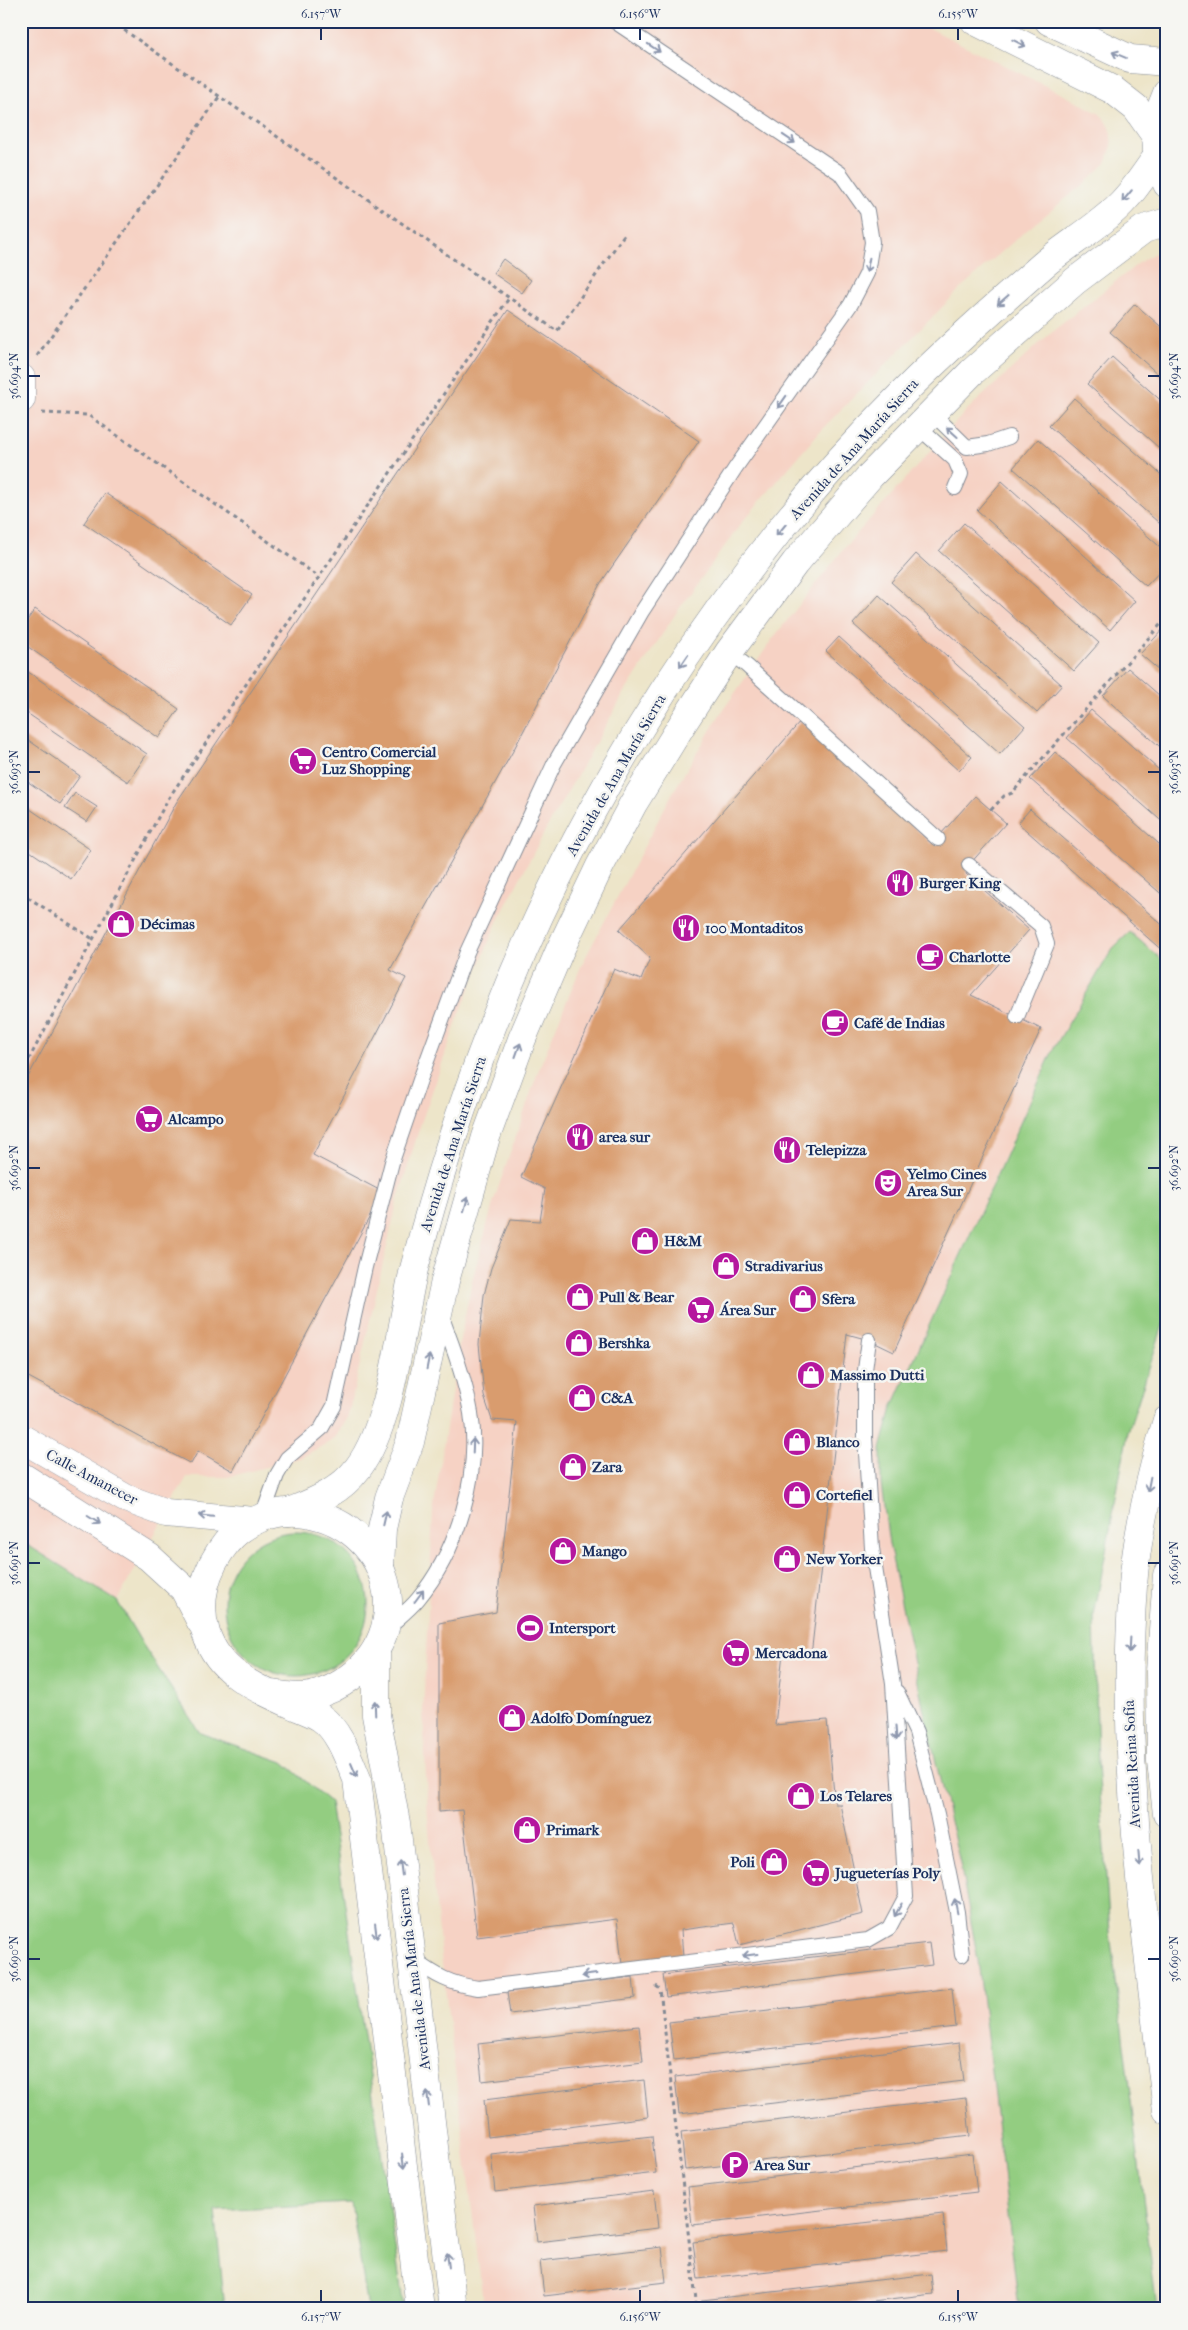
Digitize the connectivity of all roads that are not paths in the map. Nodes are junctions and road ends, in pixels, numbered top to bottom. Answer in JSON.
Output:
{"nodes":[{"id":1,"x":614,"y":21,"type":"edge"},
{"id":2,"x":975,"y":21,"type":"edge"},
{"id":3,"x":1049,"y":21,"type":"edge"},
{"id":4,"x":1167,"y":62,"type":"edge"},
{"id":5,"x":1167,"y":93,"type":"edge"},
{"id":6,"x":1156,"y":146,"type":"junction"},
{"id":7,"x":1167,"y":184,"type":"edge"},
{"id":8,"x":1167,"y":222,"type":"edge"},
{"id":9,"x":21,"y":378,"type":"edge"},
{"id":10,"x":30,"y":406,"type":"edge"},
{"id":11,"x":924,"y":419,"type":"junction"},
{"id":12,"x":1009,"y":437,"type":"dead end"},
{"id":13,"x":955,"y":488,"type":"dead end"},
{"id":14,"x":729,"y":652,"type":"junction"},
{"id":15,"x":938,"y":838,"type":"dead end"},
{"id":16,"x":968,"y":865,"type":"dead end"},
{"id":17,"x":1017,"y":1017,"type":"dead end"},
{"id":18,"x":439,"y":1308,"type":"junction"},
{"id":19,"x":869,"y":1340,"type":"dead end"},
{"id":20,"x":1167,"y":1420,"type":"edge"},
{"id":21,"x":21,"y":1438,"type":"edge"},
{"id":22,"x":21,"y":1476,"type":"edge"},
{"id":23,"x":21,"y":1492,"type":"edge"},
{"id":24,"x":53,"y":1495,"type":"junction"},
{"id":25,"x":289,"y":1512,"type":"junction"},
{"id":26,"x":258,"y":1519,"type":"junction"},
{"id":27,"x":380,"y":1566,"type":"junction"},
{"id":28,"x":1167,"y":1575,"type":"edge"},
{"id":29,"x":206,"y":1634,"type":"junction"},
{"id":30,"x":380,"y":1640,"type":"junction"},
{"id":31,"x":893,"y":1684,"type":"junction"},
{"id":32,"x":270,"y":1694,"type":"junction"},
{"id":33,"x":1167,"y":1814,"type":"edge"},
{"id":34,"x":962,"y":1954,"type":"dead end"},
{"id":35,"x":412,"y":1959,"type":"junction"},
{"id":36,"x":1167,"y":2110,"type":"edge"},
{"id":37,"x":420,"y":2309,"type":"edge"},
{"id":38,"x":453,"y":2309,"type":"edge"}],
"edges":[{"from":1,"to":26,"type":"lane","one_way":true},
{"from":2,"to":6,"type":"street","one_way":true},
{"from":4,"to":3,"type":"street","one_way":true},
{"from":5,"to":6,"type":"street"},
{"from":6,"to":7,"type":"street"},
{"from":6,"to":25,"type":"street","name":"Avenida de Ana María Sierra","one_way":true},
{"from":8,"to":11,"type":"street","name":"Avenida de Ana María Sierra"},
{"from":9,"to":10,"type":"street"},
{"from":12,"to":11,"type":"lane","one_way":true},
{"from":11,"to":13,"type":"lane"},
{"from":11,"to":14,"type":"street","name":"Avenida de Ana María Sierra"},
{"from":14,"to":15,"type":"lane"},
{"from":18,"to":14,"type":"street","name":"Avenida de Ana María Sierra","one_way":true},
{"from":16,"to":17,"type":"lane"},
{"from":27,"to":18,"type":"street","name":"Avenida de Ana María Sierra","one_way":true},
{"from":30,"to":18,"type":"lane","one_way":true},
{"from":19,"to":31,"type":"lane"},
{"from":20,"to":36,"type":"street","name":"Avenida Reina Sofía","one_way":true},
{"from":26,"to":21,"type":"street","name":"Calle Amanecer","one_way":true},
{"from":22,"to":24,"type":"street"},
{"from":23,"to":24,"type":"lane"},
{"from":24,"to":29,"type":"street","one_way":true},
{"from":25,"to":26,"type":"street","name":"Avenida de Ana María Sierra"},
{"from":25,"to":27,"type":"street","name":"Avenida de Ana María Sierra"},
{"from":26,"to":29,"type":"street","name":"Avenida de Ana María Sierra"},
{"from":27,"to":30,"type":"street","name":"Avenida de Ana María Sierra"},
{"from":28,"to":33,"type":"street","name":"Avenida Reina Sofía"},
{"from":29,"to":32,"type":"street","name":"Avenida de Ana María Sierra"},
{"from":30,"to":32,"type":"street","name":"Avenida de Ana María Sierra"},
{"from":35,"to":30,"type":"street","name":"Avenida de Ana María Sierra","one_way":true},
{"from":34,"to":31,"type":"lane","one_way":true},
{"from":31,"to":35,"type":"lane","one_way":true},
{"from":32,"to":37,"type":"street","name":"Avenida de Ana María Sierra","one_way":true},
{"from":38,"to":35,"type":"street","name":"Avenida de Ana María Sierra","one_way":true}]}
